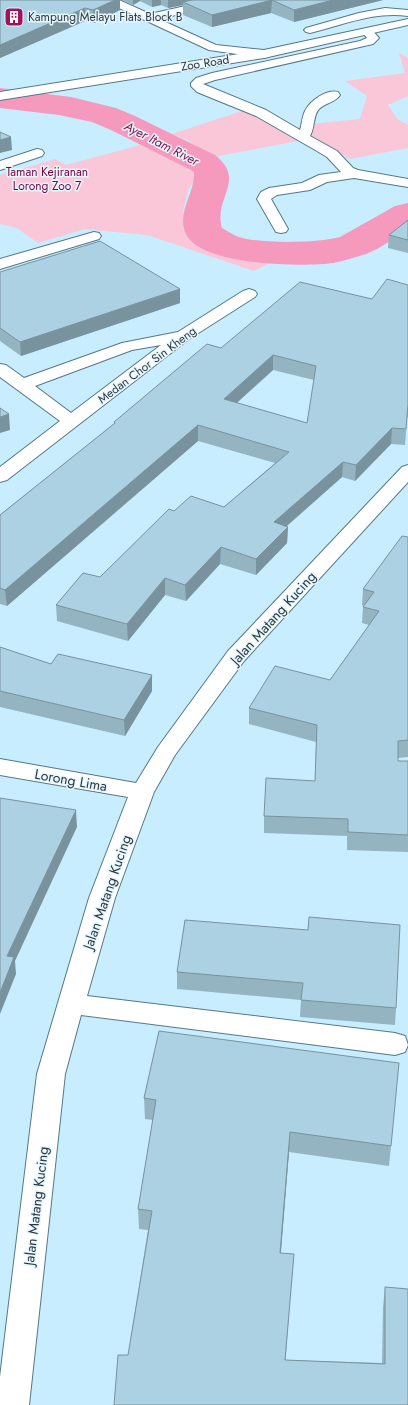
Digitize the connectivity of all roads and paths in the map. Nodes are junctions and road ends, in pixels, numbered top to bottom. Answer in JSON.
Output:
{"nodes":[{"id":1,"x":110,"y":0,"type":"edge"},
{"id":2,"x":226,"y":0,"type":"edge"},
{"id":3,"x":408,"y":13,"type":"edge"},
{"id":4,"x":148,"y":18,"type":"junction"},
{"id":5,"x":408,"y":22,"type":"edge"},
{"id":6,"x":310,"y":30,"type":"dead end"},
{"id":7,"x":368,"y":32,"type":"junction"},
{"id":8,"x":195,"y":40,"type":"junction"},
{"id":9,"x":264,"y":54,"type":"junction"},
{"id":10,"x":191,"y":65,"type":"junction"},
{"id":11,"x":334,"y":95,"type":"dead end"},
{"id":12,"x":0,"y":96,"type":"edge"},
{"id":13,"x":303,"y":137,"type":"junction"},
{"id":14,"x":37,"y":154,"type":"dead end"},
{"id":15,"x":0,"y":166,"type":"edge"},
{"id":16,"x":354,"y":174,"type":"junction"},
{"id":17,"x":408,"y":183,"type":"edge"},
{"id":18,"x":281,"y":229,"type":"dead end"},
{"id":19,"x":94,"y":236,"type":"dead end"},
{"id":20,"x":0,"y":264,"type":"edge"},
{"id":21,"x":249,"y":294,"type":"dead end"},
{"id":22,"x":183,"y":336,"type":"junction"},
{"id":23,"x":0,"y":369,"type":"edge"},
{"id":24,"x":22,"y":385,"type":"junction"},
{"id":25,"x":71,"y":421,"type":"junction"},
{"id":26,"x":48,"y":440,"type":"junction"},
{"id":27,"x":0,"y":457,"type":"edge"},
{"id":28,"x":408,"y":471,"type":"edge"},
{"id":29,"x":0,"y":476,"type":"edge"},
{"id":30,"x":0,"y":767,"type":"edge"},
{"id":31,"x":142,"y":792,"type":"junction"},
{"id":32,"x":72,"y":1004,"type":"junction"},
{"id":33,"x":395,"y":1044,"type":"dead end"},
{"id":34,"x":13,"y":1405,"type":"edge"}],
"edges":[{"from":1,"to":4,"type":"street"},
{"from":2,"to":4,"type":"street"},
{"from":3,"to":6,"type":"street"},
{"from":4,"to":8,"type":"street"},
{"from":5,"to":7,"type":"street","name":"Zoo Road"},
{"from":7,"to":9,"type":"street","name":"Zoo Road"},
{"from":7,"to":13,"type":"street"},
{"from":8,"to":9,"type":"street"},
{"from":8,"to":10,"type":"street"},
{"from":9,"to":10,"type":"street","name":"Zoo Road"},
{"from":10,"to":12,"type":"street","name":"Zoo Road"},
{"from":11,"to":13,"type":"street"},
{"from":13,"to":16,"type":"street"},
{"from":14,"to":15,"type":"street"},
{"from":16,"to":17,"type":"street"},
{"from":16,"to":18,"type":"street"},
{"from":19,"to":20,"type":"street"},
{"from":21,"to":22,"type":"street","name":"Medan Chor Sin Kheng"},
{"from":22,"to":24,"type":"street"},
{"from":22,"to":25,"type":"street","name":"Medan Chor Sin Kheng"},
{"from":23,"to":24,"type":"street"},
{"from":24,"to":25,"type":"street"},
{"from":25,"to":26,"type":"street","name":"Medan Chor Sin Kheng"},
{"from":26,"to":27,"type":"street","name":"Medan Chor Sin Kheng"},
{"from":26,"to":29,"type":"street","name":"Medan Chor Sin Kheng"},
{"from":28,"to":31,"type":"street","name":"Jalan Matang Kucing"},
{"from":30,"to":31,"type":"street","name":"Lorong Lima"},
{"from":31,"to":32,"type":"street","name":"Jalan Matang Kucing"},
{"from":32,"to":33,"type":"street"},
{"from":32,"to":34,"type":"street","name":"Jalan Matang Kucing"}]}
